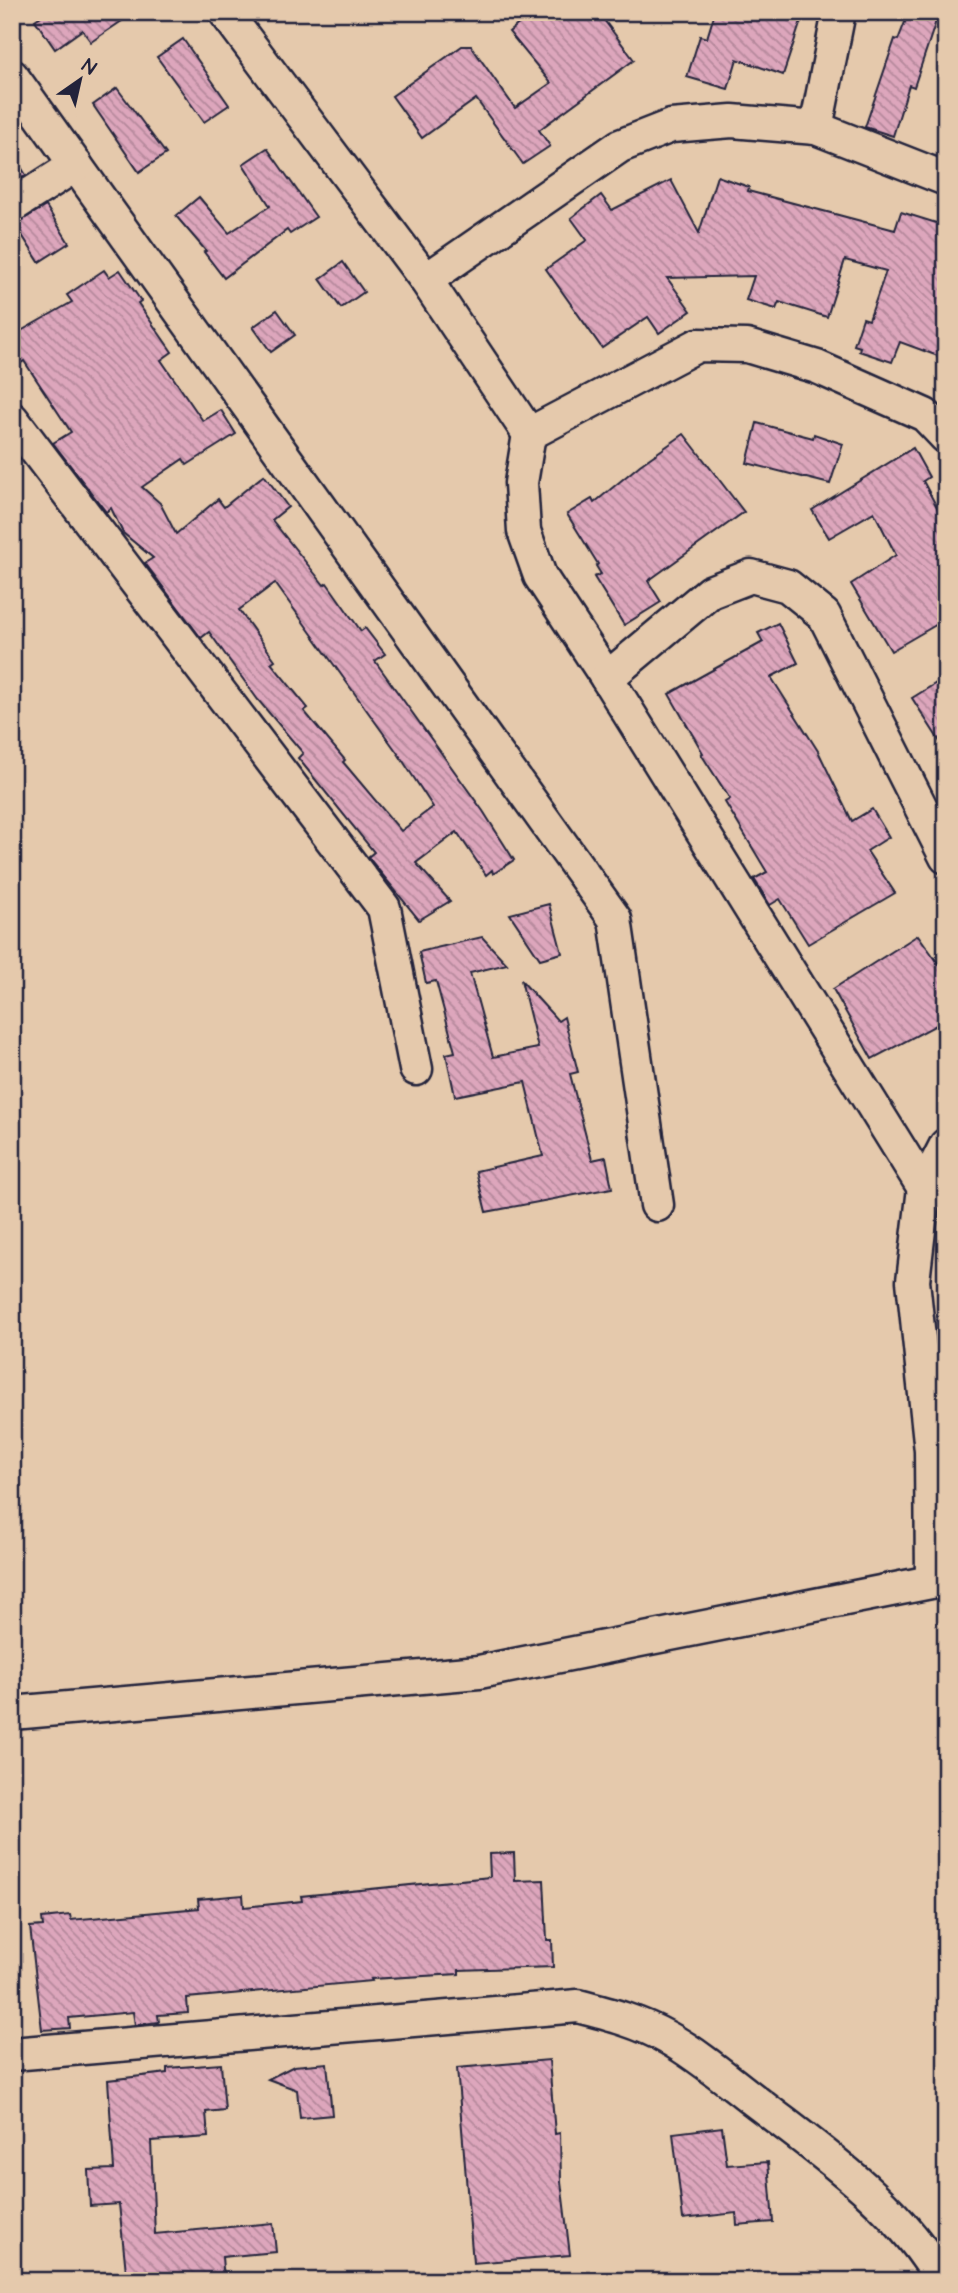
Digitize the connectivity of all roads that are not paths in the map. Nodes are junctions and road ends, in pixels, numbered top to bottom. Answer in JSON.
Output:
{"nodes":[{"id":1,"x":225,"y":12,"type":"edge"},
{"id":2,"x":839,"y":12,"type":"edge"},
{"id":3,"x":12,"y":76,"type":"edge"},
{"id":4,"x":816,"y":128,"type":"junction"},
{"id":5,"x":76,"y":165,"type":"junction"},
{"id":6,"x":946,"y":179,"type":"edge"},
{"id":7,"x":12,"y":206,"type":"edge"},
{"id":8,"x":426,"y":280,"type":"junction"},
{"id":9,"x":12,"y":418,"type":"edge"},
{"id":10,"x":529,"y":434,"type":"junction"},
{"id":11,"x":946,"y":437,"type":"edge"},
{"id":12,"x":607,"y":678,"type":"junction"},
{"id":13,"x":943,"y":845,"type":"edge"},
{"id":14,"x":416,"y":1069,"type":"dead end"},
{"id":15,"x":946,"y":1145,"type":"edge"},
{"id":16,"x":924,"y":1188,"type":"junction"},
{"id":17,"x":657,"y":1205,"type":"dead end"},
{"id":18,"x":939,"y":1580,"type":"edge"},
{"id":19,"x":12,"y":1713,"type":"edge"},
{"id":20,"x":12,"y":2054,"type":"edge"},
{"id":21,"x":942,"y":2281,"type":"edge"}],
"edges":[{"from":1,"to":8,"type":"street"},
{"from":2,"to":4,"type":"street"},
{"from":3,"to":5,"type":"street"},
{"from":4,"to":6,"type":"street"},
{"from":4,"to":8,"type":"street"},
{"from":5,"to":7,"type":"street"},
{"from":5,"to":17,"type":"street"},
{"from":8,"to":10,"type":"street"},
{"from":9,"to":14,"type":"street"},
{"from":10,"to":11,"type":"street"},
{"from":10,"to":12,"type":"street"},
{"from":12,"to":13,"type":"street"},
{"from":12,"to":16,"type":"street"},
{"from":15,"to":16,"type":"street"},
{"from":16,"to":18,"type":"street"},
{"from":18,"to":19,"type":"street"},
{"from":20,"to":21,"type":"street"}]}
